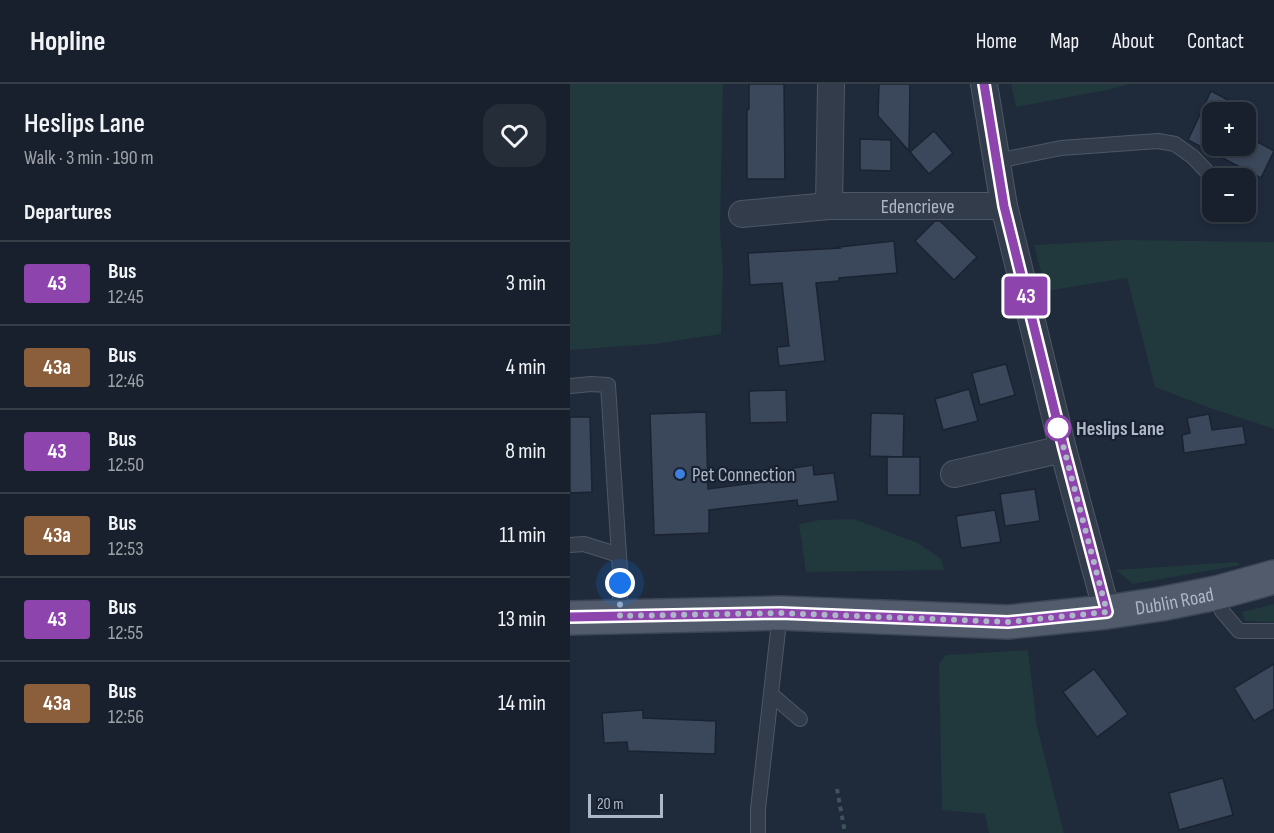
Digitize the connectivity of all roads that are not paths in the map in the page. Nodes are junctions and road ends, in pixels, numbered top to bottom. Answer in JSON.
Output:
{"nodes":[{"id":1,"x":831,"y":84,"type":"edge"},
{"id":2,"x":984,"y":84,"type":"edge"},
{"id":3,"x":997,"y":161,"type":"junction"},
{"id":4,"x":1203,"y":168,"type":"edge"},
{"id":5,"x":829,"y":206,"type":"junction"},
{"id":6,"x":1004,"y":206,"type":"junction"},
{"id":7,"x":742,"y":214,"type":"dead end"},
{"id":8,"x":570,"y":386,"type":"edge"},
{"id":9,"x":1064,"y":449,"type":"junction"},
{"id":10,"x":954,"y":474,"type":"dead end"},
{"id":11,"x":570,"y":545,"type":"edge"},
{"id":12,"x":619,"y":555,"type":"junction"},
{"id":13,"x":1274,"y":577,"type":"edge"},
{"id":14,"x":1216,"y":593,"type":"junction"},
{"id":15,"x":1107,"y":612,"type":"junction"},
{"id":16,"x":780,"y":613,"type":"junction"},
{"id":17,"x":620,"y":616,"type":"junction"},
{"id":18,"x":570,"y":618,"type":"edge"},
{"id":19,"x":1274,"y":631,"type":"edge"},
{"id":20,"x":772,"y":695,"type":"junction"},
{"id":21,"x":800,"y":719,"type":"dead end"},
{"id":22,"x":758,"y":833,"type":"edge"}],
"edges":[{"from":1,"to":5,"type":"street"},
{"from":2,"to":3,"type":"street"},
{"from":3,"to":4,"type":"lane"},
{"from":3,"to":6,"type":"street"},
{"from":5,"to":6,"type":"street","name":"Edencrieve"},
{"from":5,"to":7,"type":"street","name":"Edencrieve"},
{"from":6,"to":9,"type":"street"},
{"from":8,"to":12,"type":"lane"},
{"from":9,"to":10,"type":"street"},
{"from":9,"to":15,"type":"street"},
{"from":11,"to":12,"type":"lane"},
{"from":12,"to":17,"type":"lane"},
{"from":13,"to":14,"type":"main road","name":"Dublin Road"},
{"from":14,"to":15,"type":"main road","name":"Dublin Road"},
{"from":14,"to":19,"type":"lane"},
{"from":15,"to":16,"type":"main road","name":"Dublin Road"},
{"from":16,"to":17,"type":"main road","name":"Dublin Road"},
{"from":16,"to":20,"type":"lane"},
{"from":17,"to":18,"type":"main road","name":"Dublin Road"},
{"from":20,"to":21,"type":"lane"},
{"from":20,"to":22,"type":"lane"}]}
